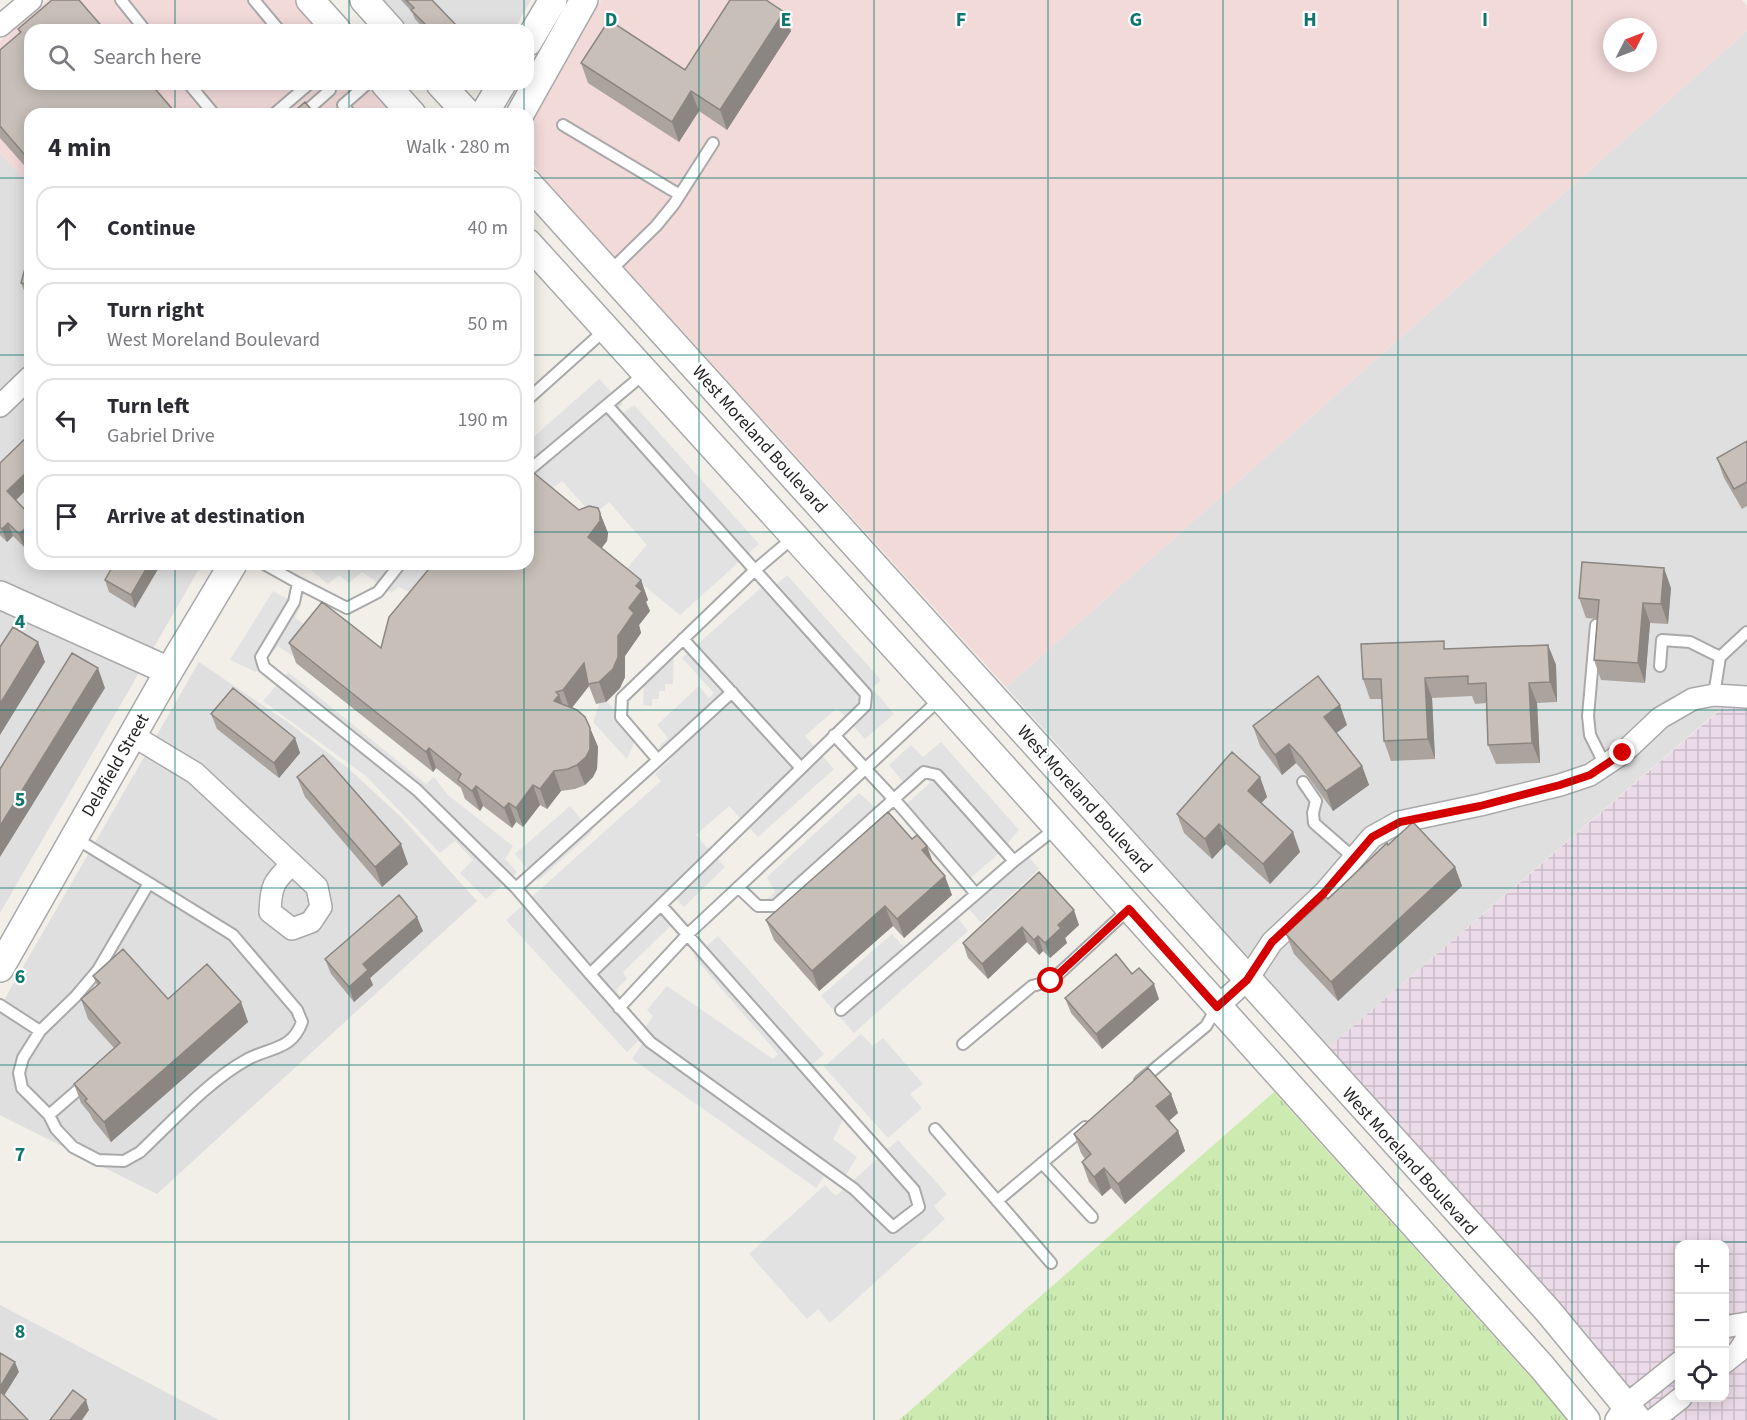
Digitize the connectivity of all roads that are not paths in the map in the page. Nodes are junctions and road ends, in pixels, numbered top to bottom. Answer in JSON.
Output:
{"nodes":[{"id":1,"x":31,"y":0,"type":"edge"},
{"id":2,"x":121,"y":0,"type":"edge"},
{"id":3,"x":254,"y":0,"type":"edge"},
{"id":4,"x":310,"y":0,"type":"edge"},
{"id":5,"x":364,"y":0,"type":"edge"},
{"id":6,"x":553,"y":0,"type":"edge"},
{"id":7,"x":584,"y":0,"type":"edge"},
{"id":8,"x":140,"y":24,"type":"edge"},
{"id":9,"x":274,"y":24,"type":"edge"},
{"id":10,"x":332,"y":24,"type":"edge"},
{"id":11,"x":386,"y":24,"type":"edge"},
{"id":12,"x":0,"y":26,"type":"edge"},
{"id":13,"x":534,"y":32,"type":"edge"},
{"id":14,"x":539,"y":54,"type":"edge"},
{"id":15,"x":534,"y":70,"type":"edge"},
{"id":16,"x":194,"y":90,"type":"edge"},
{"id":17,"x":302,"y":90,"type":"edge"},
{"id":18,"x":324,"y":90,"type":"edge"},
{"id":19,"x":329,"y":90,"type":"edge"},
{"id":20,"x":362,"y":90,"type":"edge"},
{"id":21,"x":391,"y":90,"type":"edge"},
{"id":22,"x":446,"y":90,"type":"edge"},
{"id":23,"x":498,"y":90,"type":"edge"},
{"id":24,"x":528,"y":90,"type":"edge"},
{"id":25,"x":209,"y":108,"type":"edge"},
{"id":26,"x":280,"y":108,"type":"edge"},
{"id":27,"x":308,"y":108,"type":"edge"},
{"id":28,"x":344,"y":108,"type":"edge"},
{"id":29,"x":348,"y":108,"type":"edge"},
{"id":30,"x":407,"y":108,"type":"edge"},
{"id":31,"x":462,"y":108,"type":"edge"},
{"id":32,"x":488,"y":108,"type":"edge"},
{"id":33,"x":522,"y":108,"type":"edge"},
{"id":34,"x":563,"y":125,"type":"dead end"},
{"id":35,"x":713,"y":143,"type":"dead end"},
{"id":36,"x":534,"y":190,"type":"edge"},
{"id":37,"x":680,"y":195,"type":"junction"},
{"id":38,"x":534,"y":250,"type":"edge"},
{"id":39,"x":609,"y":272,"type":"junction"},
{"id":40,"x":579,"y":299,"type":"junction"},
{"id":41,"x":606,"y":329,"type":"junction"},
{"id":42,"x":675,"y":345,"type":"junction"},
{"id":43,"x":645,"y":372,"type":"junction"},
{"id":44,"x":24,"y":383,"type":"edge"},
{"id":45,"x":534,"y":394,"type":"edge"},
{"id":46,"x":607,"y":405,"type":"junction"},
{"id":47,"x":0,"y":406,"type":"edge"},
{"id":48,"x":534,"y":466,"type":"edge"},
{"id":49,"x":825,"y":510,"type":"junction"},
{"id":50,"x":795,"y":537,"type":"junction"},
{"id":51,"x":229,"y":570,"type":"edge"},
{"id":52,"x":275,"y":570,"type":"edge"},
{"id":53,"x":395,"y":570,"type":"edge"},
{"id":54,"x":755,"y":570,"type":"junction"},
{"id":55,"x":298,"y":583,"type":"junction"},
{"id":56,"x":0,"y":595,"type":"edge"},
{"id":57,"x":1596,"y":625,"type":"edge"},
{"id":58,"x":1747,"y":632,"type":"edge"},
{"id":59,"x":683,"y":639,"type":"junction"},
{"id":60,"x":1719,"y":657,"type":"junction"},
{"id":61,"x":1660,"y":666,"type":"dead end"},
{"id":62,"x":970,"y":670,"type":"junction"},
{"id":63,"x":169,"y":671,"type":"junction"},
{"id":64,"x":732,"y":692,"type":"junction"},
{"id":65,"x":1714,"y":695,"type":"junction"},
{"id":66,"x":1747,"y":697,"type":"edge"},
{"id":67,"x":941,"y":698,"type":"junction"},
{"id":68,"x":132,"y":735,"type":"junction"},
{"id":69,"x":834,"y":735,"type":"junction"},
{"id":70,"x":658,"y":760,"type":"junction"},
{"id":71,"x":1605,"y":765,"type":"junction"},
{"id":72,"x":801,"y":768,"type":"junction"},
{"id":73,"x":866,"y":768,"type":"junction"},
{"id":74,"x":1303,"y":782,"type":"dead end"},
{"id":75,"x":894,"y":799,"type":"junction"},
{"id":76,"x":1095,"y":811,"type":"junction"},
{"id":77,"x":1061,"y":833,"type":"junction"},
{"id":78,"x":74,"y":837,"type":"junction"},
{"id":79,"x":1354,"y":858,"type":"junction"},
{"id":80,"x":1014,"y":861,"type":"junction"},
{"id":81,"x":292,"y":864,"type":"dead end"},
{"id":82,"x":149,"y":883,"type":"junction"},
{"id":83,"x":738,"y":887,"type":"junction"},
{"id":84,"x":516,"y":888,"type":"junction"},
{"id":85,"x":976,"y":894,"type":"junction"},
{"id":86,"x":661,"y":905,"type":"junction"},
{"id":87,"x":1129,"y":909,"type":"junction"},
{"id":88,"x":687,"y":935,"type":"junction"},
{"id":89,"x":3,"y":955,"type":"edge"},
{"id":90,"x":590,"y":974,"type":"junction"},
{"id":91,"x":1247,"y":980,"type":"junction"},
{"id":92,"x":0,"y":1005,"type":"edge"},
{"id":93,"x":1217,"y":1007,"type":"junction"},
{"id":94,"x":620,"y":1008,"type":"junction"},
{"id":95,"x":841,"y":1010,"type":"dead end"},
{"id":96,"x":40,"y":1031,"type":"junction"},
{"id":97,"x":963,"y":1044,"type":"dead end"},
{"id":98,"x":93,"y":1077,"type":"edge"},
{"id":99,"x":1133,"y":1087,"type":"edge"},
{"id":100,"x":49,"y":1115,"type":"junction"},
{"id":101,"x":1097,"y":1117,"type":"edge"},
{"id":102,"x":935,"y":1129,"type":"dead end"},
{"id":103,"x":1042,"y":1163,"type":"junction"},
{"id":104,"x":997,"y":1201,"type":"junction"},
{"id":105,"x":1092,"y":1217,"type":"dead end"},
{"id":106,"x":1495,"y":1254,"type":"junction"},
{"id":107,"x":1051,"y":1263,"type":"dead end"},
{"id":108,"x":1465,"y":1281,"type":"junction"},
{"id":109,"x":1747,"y":1323,"type":"edge"},
{"id":110,"x":1729,"y":1326,"type":"edge"},
{"id":111,"x":1747,"y":1338,"type":"edge"},
{"id":112,"x":1729,"y":1360,"type":"edge"},
{"id":113,"x":1675,"y":1367,"type":"edge"},
{"id":114,"x":1676,"y":1402,"type":"edge"},
{"id":115,"x":1627,"y":1415,"type":"edge"},
{"id":116,"x":1586,"y":1420,"type":"edge"},
{"id":117,"x":1653,"y":1420,"type":"edge"}],
"edges":[{"from":1,"to":12,"type":"street"},
{"from":2,"to":8,"type":"lane"},
{"from":3,"to":9,"type":"lane"},
{"from":4,"to":10,"type":"street"},
{"from":5,"to":11,"type":"street"},
{"from":6,"to":13,"type":"street"},
{"from":7,"to":14,"type":"street"},
{"from":14,"to":15,"type":"street"},
{"from":16,"to":25,"type":"lane"},
{"from":17,"to":26,"type":"lane"},
{"from":18,"to":27,"type":"lane"},
{"from":19,"to":28,"type":"lane"},
{"from":20,"to":29,"type":"lane"},
{"from":21,"to":30,"type":"street"},
{"from":22,"to":31,"type":"street"},
{"from":23,"to":32,"type":"street"},
{"from":24,"to":33,"type":"street"},
{"from":34,"to":37,"type":"lane"},
{"from":35,"to":37,"type":"lane"},
{"from":36,"to":39,"type":"street","name":"West Moreland Boulevard"},
{"from":37,"to":39,"type":"lane"},
{"from":38,"to":40,"type":"street"},
{"from":39,"to":40,"type":"street"},
{"from":39,"to":42,"type":"street","name":"West Moreland Boulevard"},
{"from":40,"to":41,"type":"street"},
{"from":41,"to":43,"type":"street"},
{"from":41,"to":45,"type":"lane"},
{"from":42,"to":43,"type":"street"},
{"from":42,"to":49,"type":"street","name":"West Moreland Boulevard"},
{"from":43,"to":46,"type":"lane"},
{"from":43,"to":50,"type":"street"},
{"from":44,"to":47,"type":"street"},
{"from":46,"to":48,"type":"lane"},
{"from":46,"to":54,"type":"lane"},
{"from":49,"to":50,"type":"street"},
{"from":49,"to":62,"type":"street","name":"West Moreland Boulevard"},
{"from":50,"to":54,"type":"lane"},
{"from":50,"to":67,"type":"street"},
{"from":51,"to":63,"type":"street","name":"Delafield Street"},
{"from":52,"to":55,"type":"lane"},
{"from":53,"to":55,"type":"lane"},
{"from":54,"to":59,"type":"lane"},
{"from":54,"to":69,"type":"lane"},
{"from":55,"to":84,"type":"lane"},
{"from":56,"to":63,"type":"street"},
{"from":57,"to":71,"type":"lane"},
{"from":58,"to":60,"type":"lane"},
{"from":59,"to":64,"type":"lane"},
{"from":59,"to":70,"type":"lane"},
{"from":60,"to":61,"type":"lane"},
{"from":60,"to":65,"type":"lane"},
{"from":62,"to":67,"type":"street"},
{"from":62,"to":76,"type":"street","name":"West Moreland Boulevard"},
{"from":63,"to":68,"type":"street","name":"Delafield Street"},
{"from":64,"to":70,"type":"lane"},
{"from":64,"to":72,"type":"lane"},
{"from":65,"to":66,"type":"street"},
{"from":65,"to":71,"type":"street"},
{"from":67,"to":73,"type":"lane"},
{"from":67,"to":77,"type":"street"},
{"from":68,"to":78,"type":"street","name":"Delafield Street"},
{"from":68,"to":81,"type":"street"},
{"from":69,"to":72,"type":"lane"},
{"from":69,"to":73,"type":"lane"},
{"from":70,"to":84,"type":"lane"},
{"from":71,"to":79,"type":"street"},
{"from":72,"to":86,"type":"lane"},
{"from":73,"to":75,"type":"lane"},
{"from":73,"to":83,"type":"lane"},
{"from":74,"to":79,"type":"lane"},
{"from":75,"to":80,"type":"lane"},
{"from":75,"to":83,"type":"lane"},
{"from":75,"to":85,"type":"lane"},
{"from":76,"to":77,"type":"street"},
{"from":76,"to":91,"type":"street","name":"West Moreland Boulevard"},
{"from":77,"to":80,"type":"lane"},
{"from":77,"to":87,"type":"street"},
{"from":78,"to":82,"type":"lane"},
{"from":78,"to":89,"type":"street","name":"Delafield Street"},
{"from":79,"to":91,"type":"street"},
{"from":80,"to":85,"type":"lane"},
{"from":82,"to":96,"type":"lane"},
{"from":82,"to":100,"type":"lane"},
{"from":83,"to":88,"type":"lane"},
{"from":84,"to":90,"type":"lane"},
{"from":85,"to":95,"type":"lane"},
{"from":86,"to":88,"type":"lane"},
{"from":86,"to":90,"type":"lane"},
{"from":87,"to":93,"type":"street"},
{"from":87,"to":97,"type":"lane"},
{"from":88,"to":94,"type":"lane"},
{"from":88,"to":94,"type":"lane"},
{"from":90,"to":94,"type":"lane"},
{"from":91,"to":93,"type":"street"},
{"from":91,"to":106,"type":"street","name":"West Moreland Boulevard"},
{"from":92,"to":96,"type":"lane"},
{"from":93,"to":99,"type":"lane"},
{"from":93,"to":108,"type":"street"},
{"from":96,"to":100,"type":"lane"},
{"from":98,"to":100,"type":"lane"},
{"from":101,"to":103,"type":"lane"},
{"from":102,"to":104,"type":"lane"},
{"from":103,"to":104,"type":"lane"},
{"from":103,"to":105,"type":"lane"},
{"from":104,"to":107,"type":"lane"},
{"from":106,"to":108,"type":"street"},
{"from":106,"to":115,"type":"street","name":"West Moreland Boulevard"},
{"from":108,"to":116,"type":"street"},
{"from":109,"to":110,"type":"street"},
{"from":111,"to":112,"type":"street"},
{"from":113,"to":115,"type":"street"},
{"from":114,"to":117,"type":"street"}]}
